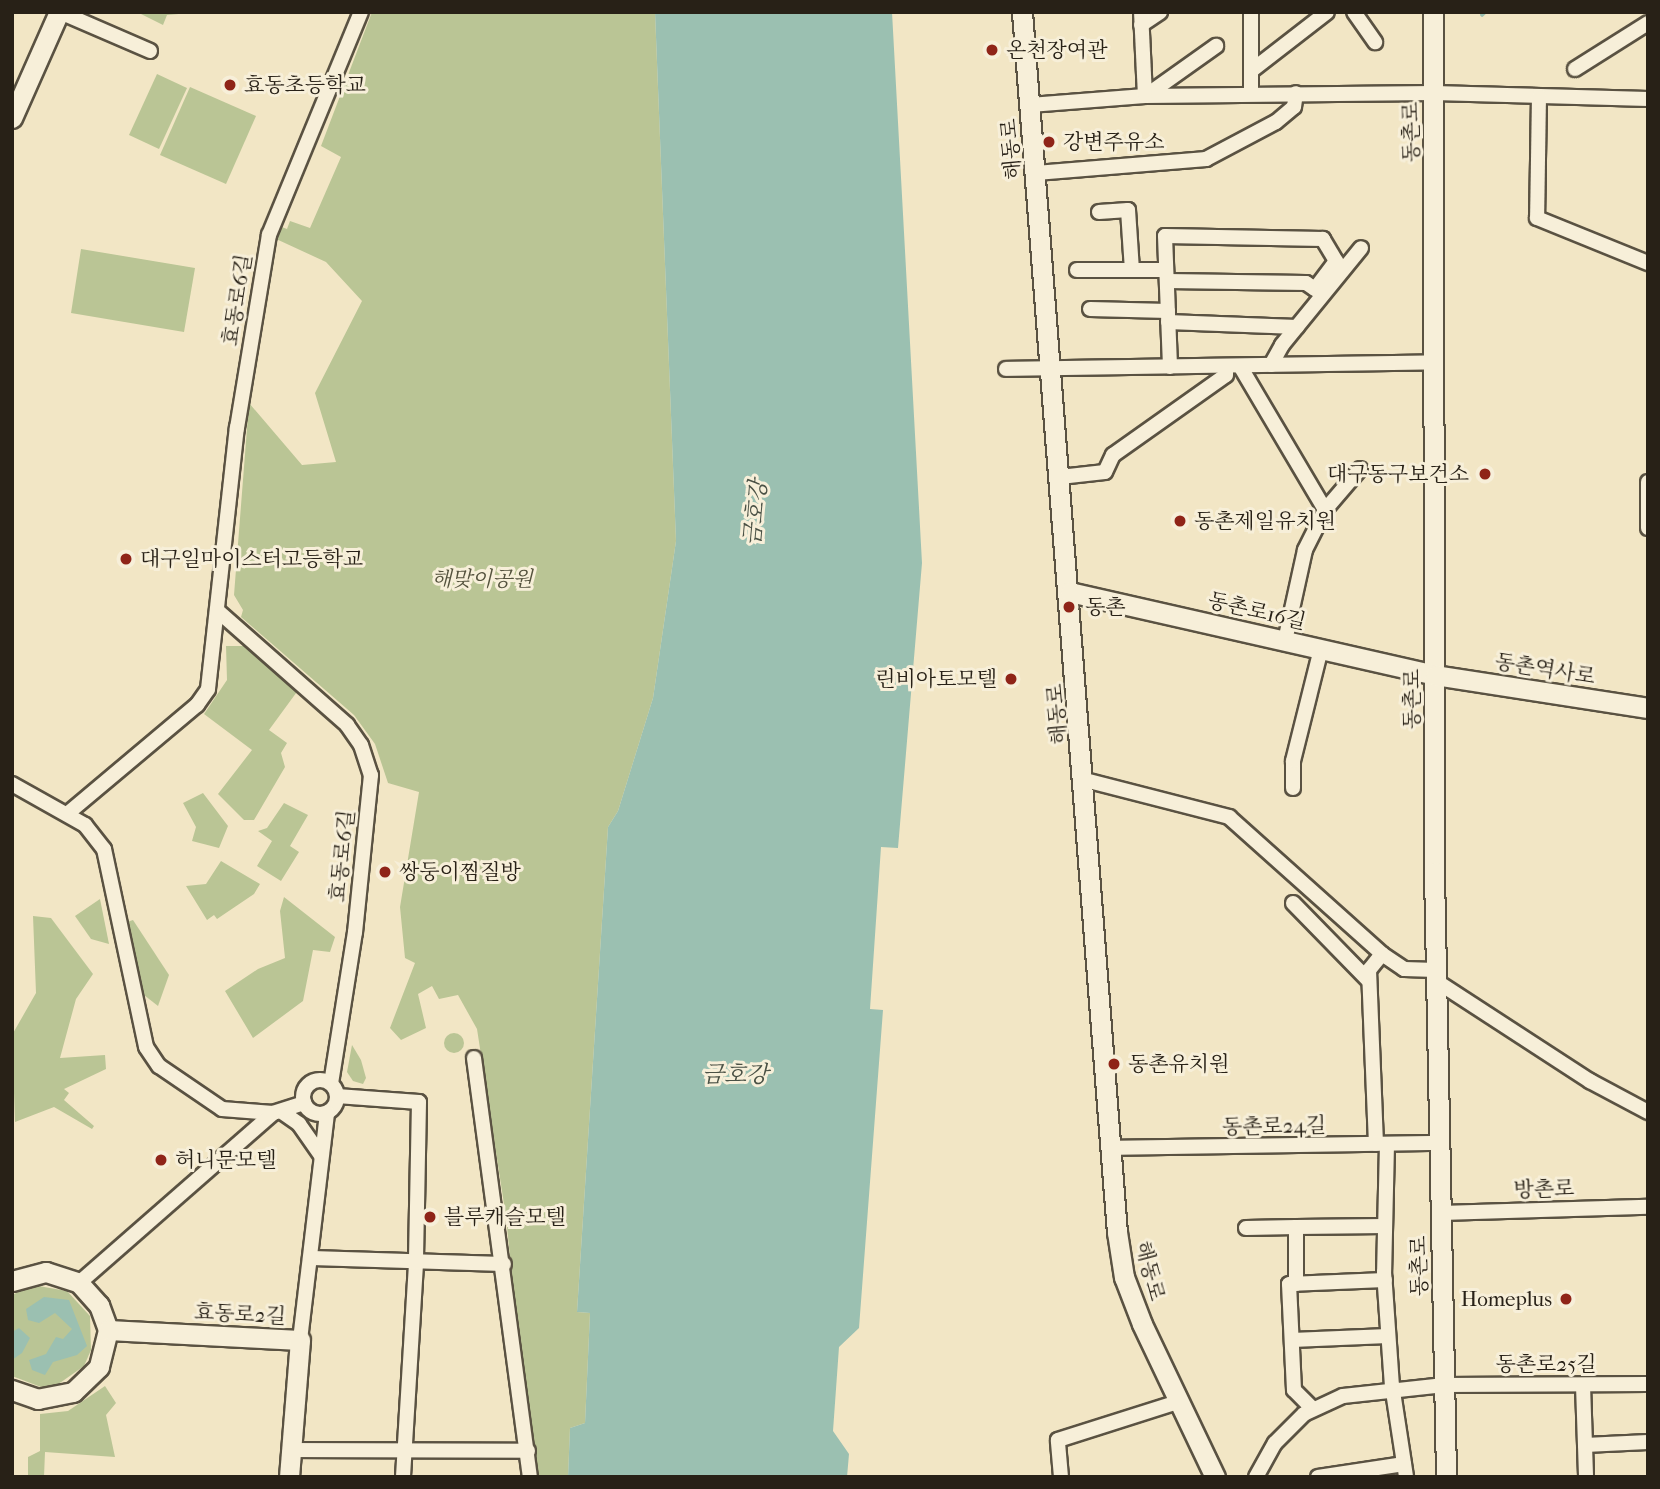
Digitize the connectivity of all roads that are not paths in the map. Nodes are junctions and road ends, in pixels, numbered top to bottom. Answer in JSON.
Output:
{"nodes":[{"id":1,"x":59,"y":12,"type":"edge"},
{"id":2,"x":361,"y":12,"type":"edge"},
{"id":3,"x":1022,"y":12,"type":"edge"},
{"id":4,"x":1160,"y":12,"type":"edge"},
{"id":5,"x":1251,"y":12,"type":"edge"},
{"id":6,"x":1327,"y":12,"type":"edge"},
{"id":7,"x":1354,"y":12,"type":"edge"},
{"id":8,"x":1433,"y":12,"type":"edge"},
{"id":9,"x":1141,"y":18,"type":"edge"},
{"id":10,"x":1648,"y":23,"type":"edge"},
{"id":11,"x":1375,"y":42,"type":"dead end"},
{"id":12,"x":1216,"y":46,"type":"dead end"},
{"id":13,"x":150,"y":51,"type":"dead end"},
{"id":14,"x":1574,"y":69,"type":"dead end"},
{"id":15,"x":1251,"y":71,"type":"junction"},
{"id":16,"x":1251,"y":93,"type":"junction"},
{"id":17,"x":1296,"y":93,"type":"junction"},
{"id":18,"x":1434,"y":93,"type":"junction"},
{"id":19,"x":1145,"y":96,"type":"junction"},
{"id":20,"x":1539,"y":96,"type":"junction"},
{"id":21,"x":1648,"y":99,"type":"edge"},
{"id":22,"x":1030,"y":105,"type":"junction"},
{"id":23,"x":12,"y":118,"type":"edge"},
{"id":24,"x":1036,"y":173,"type":"junction"},
{"id":25,"x":1099,"y":212,"type":"dead end"},
{"id":26,"x":1361,"y":248,"type":"dead end"},
{"id":27,"x":1648,"y":262,"type":"edge"},
{"id":28,"x":1077,"y":270,"type":"dead end"},
{"id":29,"x":1132,"y":270,"type":"junction"},
{"id":30,"x":1166,"y":275,"type":"junction"},
{"id":31,"x":1090,"y":309,"type":"dead end"},
{"id":32,"x":1168,"y":317,"type":"junction"},
{"id":33,"x":1297,"y":327,"type":"junction"},
{"id":34,"x":1435,"y":362,"type":"junction"},
{"id":35,"x":1272,"y":365,"type":"junction"},
{"id":36,"x":1233,"y":366,"type":"junction"},
{"id":37,"x":1170,"y":367,"type":"junction"},
{"id":38,"x":1006,"y":369,"type":"dead end"},
{"id":39,"x":1052,"y":369,"type":"junction"},
{"id":40,"x":1360,"y":469,"type":"dead end"},
{"id":41,"x":1060,"y":477,"type":"junction"},
{"id":42,"x":1648,"y":482,"type":"edge"},
{"id":43,"x":1325,"y":510,"type":"junction"},
{"id":44,"x":1648,"y":528,"type":"edge"},
{"id":45,"x":1070,"y":592,"type":"junction"},
{"id":46,"x":219,"y":612,"type":"junction"},
{"id":47,"x":1285,"y":640,"type":"junction"},
{"id":48,"x":1321,"y":649,"type":"junction"},
{"id":49,"x":1435,"y":675,"type":"junction"},
{"id":50,"x":1648,"y":708,"type":"edge"},
{"id":51,"x":1085,"y":780,"type":"junction"},
{"id":52,"x":12,"y":784,"type":"edge"},
{"id":53,"x":1293,"y":788,"type":"dead end"},
{"id":54,"x":67,"y":814,"type":"junction"},
{"id":55,"x":1293,"y":903,"type":"dead end"},
{"id":56,"x":1343,"y":919,"type":"junction"},
{"id":57,"x":1326,"y":937,"type":"junction"},
{"id":58,"x":1382,"y":954,"type":"junction"},
{"id":59,"x":1436,"y":976,"type":"junction"},
{"id":60,"x":1369,"y":981,"type":"junction"},
{"id":61,"x":474,"y":1058,"type":"dead end"},
{"id":62,"x":334,"y":1089,"type":"junction"},
{"id":63,"x":304,"y":1103,"type":"junction"},
{"id":64,"x":278,"y":1112,"type":"junction"},
{"id":65,"x":1648,"y":1112,"type":"edge"},
{"id":66,"x":327,"y":1113,"type":"junction"},
{"id":67,"x":1439,"y":1143,"type":"junction"},
{"id":68,"x":1381,"y":1144,"type":"junction"},
{"id":69,"x":1109,"y":1147,"type":"junction"},
{"id":70,"x":321,"y":1155,"type":"junction"},
{"id":71,"x":1648,"y":1207,"type":"edge"},
{"id":72,"x":1441,"y":1213,"type":"junction"},
{"id":73,"x":1385,"y":1226,"type":"junction"},
{"id":74,"x":1297,"y":1227,"type":"junction"},
{"id":75,"x":1246,"y":1228,"type":"dead end"},
{"id":76,"x":311,"y":1258,"type":"junction"},
{"id":77,"x":416,"y":1264,"type":"junction"},
{"id":78,"x":504,"y":1264,"type":"junction"},
{"id":79,"x":1385,"y":1280,"type":"junction"},
{"id":80,"x":12,"y":1281,"type":"edge"},
{"id":81,"x":79,"y":1283,"type":"junction"},
{"id":82,"x":1296,"y":1283,"type":"junction"},
{"id":83,"x":108,"y":1330,"type":"junction"},
{"id":84,"x":1388,"y":1336,"type":"junction"},
{"id":85,"x":300,"y":1340,"type":"junction"},
{"id":86,"x":1292,"y":1340,"type":"junction"},
{"id":87,"x":1648,"y":1384,"type":"edge"},
{"id":88,"x":1444,"y":1385,"type":"junction"},
{"id":89,"x":1583,"y":1385,"type":"junction"},
{"id":90,"x":1392,"y":1389,"type":"junction"},
{"id":91,"x":12,"y":1390,"type":"edge"},
{"id":92,"x":1178,"y":1402,"type":"junction"},
{"id":93,"x":1313,"y":1409,"type":"junction"},
{"id":94,"x":1648,"y":1442,"type":"edge"},
{"id":95,"x":1585,"y":1445,"type":"junction"},
{"id":96,"x":290,"y":1450,"type":"junction"},
{"id":97,"x":528,"y":1451,"type":"junction"},
{"id":98,"x":404,"y":1452,"type":"junction"},
{"id":99,"x":1405,"y":1470,"type":"edge"},
{"id":100,"x":289,"y":1477,"type":"edge"},
{"id":101,"x":403,"y":1477,"type":"edge"},
{"id":102,"x":530,"y":1477,"type":"edge"},
{"id":103,"x":1061,"y":1477,"type":"edge"},
{"id":104,"x":1214,"y":1477,"type":"edge"},
{"id":105,"x":1256,"y":1477,"type":"edge"},
{"id":106,"x":1318,"y":1477,"type":"edge"},
{"id":107,"x":1446,"y":1477,"type":"edge"},
{"id":108,"x":1586,"y":1477,"type":"edge"}],
"edges":[{"from":1,"to":13,"type":"street"},
{"from":1,"to":23,"type":"street"},
{"from":2,"to":46,"type":"street","name":"효동로6길"},
{"from":3,"to":22,"type":"street","name":"해동로"},
{"from":4,"to":9,"type":"street"},
{"from":5,"to":15,"type":"street"},
{"from":6,"to":15,"type":"street"},
{"from":7,"to":11,"type":"street"},
{"from":8,"to":18,"type":"street","name":"동촌로"},
{"from":9,"to":19,"type":"street"},
{"from":10,"to":14,"type":"street"},
{"from":12,"to":19,"type":"street"},
{"from":15,"to":16,"type":"street"},
{"from":16,"to":17,"type":"street"},
{"from":16,"to":19,"type":"street"},
{"from":17,"to":18,"type":"street"},
{"from":17,"to":24,"type":"street"},
{"from":18,"to":20,"type":"street"},
{"from":18,"to":34,"type":"street","name":"동촌로"},
{"from":19,"to":22,"type":"street"},
{"from":20,"to":21,"type":"street"},
{"from":20,"to":27,"type":"street"},
{"from":22,"to":24,"type":"street","name":"해동로"},
{"from":24,"to":39,"type":"street","name":"해동로"},
{"from":25,"to":29,"type":"street"},
{"from":26,"to":33,"type":"street"},
{"from":28,"to":29,"type":"street"},
{"from":29,"to":30,"type":"street"},
{"from":30,"to":30,"type":"street"},
{"from":30,"to":32,"type":"street"},
{"from":31,"to":32,"type":"street"},
{"from":32,"to":33,"type":"street"},
{"from":32,"to":37,"type":"street"},
{"from":33,"to":35,"type":"street"},
{"from":34,"to":35,"type":"street"},
{"from":34,"to":49,"type":"street","name":"동촌로"},
{"from":35,"to":36,"type":"street"},
{"from":36,"to":37,"type":"street"},
{"from":36,"to":41,"type":"street"},
{"from":36,"to":43,"type":"street"},
{"from":37,"to":39,"type":"street"},
{"from":38,"to":39,"type":"street"},
{"from":39,"to":41,"type":"street","name":"해동로"},
{"from":40,"to":43,"type":"street"},
{"from":41,"to":45,"type":"street","name":"해동로"},
{"from":42,"to":44,"type":"street"},
{"from":43,"to":47,"type":"street"},
{"from":45,"to":47,"type":"street","name":"동촌로16길"},
{"from":45,"to":51,"type":"street","name":"해동로"},
{"from":46,"to":54,"type":"street","name":"효동로6길"},
{"from":46,"to":62,"type":"street","name":"효동로6길"},
{"from":47,"to":48,"type":"street","name":"동촌로16길"},
{"from":48,"to":49,"type":"street","name":"동촌로16길"},
{"from":48,"to":53,"type":"street"},
{"from":49,"to":50,"type":"street","name":"동촌역사로"},
{"from":49,"to":59,"type":"street","name":"동촌로"},
{"from":51,"to":56,"type":"street"},
{"from":51,"to":69,"type":"street","name":"해동로"},
{"from":52,"to":54,"type":"street"},
{"from":54,"to":64,"type":"street"},
{"from":55,"to":57,"type":"street"},
{"from":56,"to":57,"type":"street"},
{"from":56,"to":58,"type":"street"},
{"from":57,"to":60,"type":"street"},
{"from":58,"to":59,"type":"street"},
{"from":58,"to":60,"type":"street"},
{"from":59,"to":65,"type":"street"},
{"from":59,"to":67,"type":"street","name":"동촌로"},
{"from":60,"to":68,"type":"street"},
{"from":61,"to":78,"type":"street"},
{"from":62,"to":63,"type":"street"},
{"from":62,"to":66,"type":"street"},
{"from":62,"to":77,"type":"street"},
{"from":63,"to":64,"type":"street"},
{"from":63,"to":66,"type":"street"},
{"from":64,"to":70,"type":"street"},
{"from":64,"to":81,"type":"street"},
{"from":66,"to":70,"type":"street"},
{"from":67,"to":68,"type":"street","name":"동촌로24길"},
{"from":67,"to":72,"type":"street","name":"동촌로"},
{"from":68,"to":69,"type":"street","name":"동촌로24길"},
{"from":68,"to":73,"type":"street"},
{"from":69,"to":92,"type":"street","name":"해동로"},
{"from":70,"to":76,"type":"street"},
{"from":71,"to":72,"type":"street","name":"방촌로"},
{"from":72,"to":88,"type":"street","name":"동촌로"},
{"from":73,"to":74,"type":"street"},
{"from":73,"to":79,"type":"street"},
{"from":74,"to":75,"type":"street"},
{"from":74,"to":82,"type":"street"},
{"from":76,"to":77,"type":"street"},
{"from":76,"to":85,"type":"street"},
{"from":77,"to":78,"type":"street"},
{"from":77,"to":98,"type":"street"},
{"from":78,"to":97,"type":"street"},
{"from":79,"to":82,"type":"street"},
{"from":79,"to":84,"type":"street"},
{"from":80,"to":81,"type":"street"},
{"from":81,"to":83,"type":"street"},
{"from":82,"to":86,"type":"street"},
{"from":83,"to":85,"type":"street","name":"효동로2길"},
{"from":83,"to":91,"type":"street"},
{"from":84,"to":86,"type":"street"},
{"from":84,"to":90,"type":"street"},
{"from":85,"to":96,"type":"street","name":"효동로2길"},
{"from":86,"to":93,"type":"street"},
{"from":87,"to":89,"type":"street","name":"동촌로25길"},
{"from":88,"to":89,"type":"street","name":"동촌로25길"},
{"from":88,"to":90,"type":"street"},
{"from":88,"to":107,"type":"street","name":"동촌로"},
{"from":89,"to":95,"type":"street"},
{"from":90,"to":93,"type":"street"},
{"from":90,"to":99,"type":"street"},
{"from":92,"to":103,"type":"street"},
{"from":92,"to":104,"type":"street","name":"해동로"},
{"from":93,"to":105,"type":"street"},
{"from":94,"to":95,"type":"street"},
{"from":95,"to":108,"type":"street"},
{"from":96,"to":98,"type":"street"},
{"from":96,"to":100,"type":"street","name":"효동로2길"},
{"from":97,"to":98,"type":"street"},
{"from":97,"to":102,"type":"street"},
{"from":98,"to":101,"type":"street"},
{"from":99,"to":106,"type":"street"}]}
